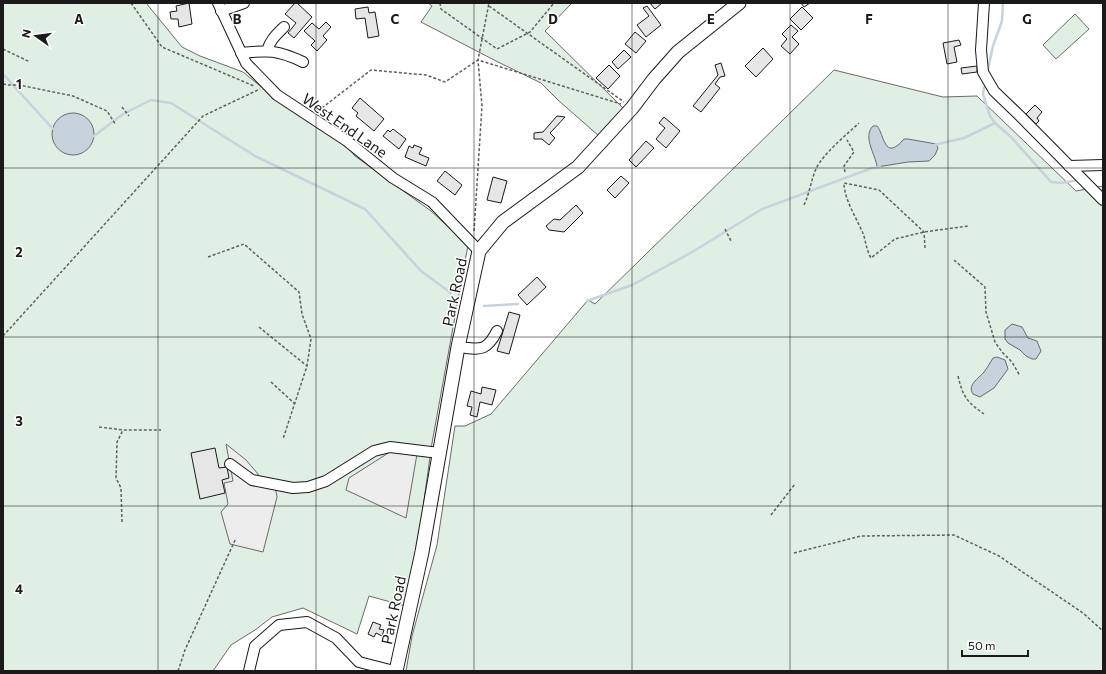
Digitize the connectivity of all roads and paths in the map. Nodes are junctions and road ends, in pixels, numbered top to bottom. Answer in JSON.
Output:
{"nodes":[{"id":1,"x":131,"y":3,"type":"edge"},
{"id":2,"x":244,"y":3,"type":"edge"},
{"id":3,"x":440,"y":3,"type":"edge"},
{"id":4,"x":554,"y":3,"type":"edge"},
{"id":5,"x":740,"y":3,"type":"edge"},
{"id":6,"x":984,"y":3,"type":"edge"},
{"id":7,"x":489,"y":4,"type":"edge"},
{"id":8,"x":219,"y":7,"type":"edge"},
{"id":9,"x":284,"y":27,"type":"dead end"},
{"id":10,"x":527,"y":33,"type":"junction"},
{"id":11,"x":482,"y":38,"type":"junction"},
{"id":12,"x":3,"y":49,"type":"edge"},
{"id":13,"x":267,"y":51,"type":"junction"},
{"id":14,"x":241,"y":53,"type":"junction"},
{"id":15,"x":478,"y":60,"type":"junction"},
{"id":16,"x":30,"y":62,"type":"dead end"},
{"id":17,"x":303,"y":62,"type":"dead end"},
{"id":18,"x":3,"y":84,"type":"edge"},
{"id":19,"x":122,"y":107,"type":"dead end"},
{"id":20,"x":632,"y":108,"type":"junction"},
{"id":21,"x":129,"y":116,"type":"dead end"},
{"id":22,"x":310,"y":117,"type":"junction"},
{"id":23,"x":858,"y":123,"type":"dead end"},
{"id":24,"x":116,"y":125,"type":"dead end"},
{"id":25,"x":848,"y":140,"type":"dead end"},
{"id":26,"x":1069,"y":166,"type":"junction"},
{"id":27,"x":1103,"y":166,"type":"edge"},
{"id":28,"x":846,"y":172,"type":"dead end"},
{"id":29,"x":1103,"y":200,"type":"edge"},
{"id":30,"x":804,"y":204,"type":"dead end"},
{"id":31,"x":968,"y":226,"type":"dead end"},
{"id":32,"x":725,"y":229,"type":"dead end"},
{"id":33,"x":924,"y":232,"type":"junction"},
{"id":34,"x":731,"y":241,"type":"dead end"},
{"id":35,"x":476,"y":248,"type":"junction"},
{"id":36,"x":925,"y":248,"type":"dead end"},
{"id":37,"x":208,"y":257,"type":"dead end"},
{"id":38,"x":954,"y":260,"type":"dead end"},
{"id":39,"x":259,"y":327,"type":"dead end"},
{"id":40,"x":497,"y":331,"type":"dead end"},
{"id":41,"x":3,"y":336,"type":"edge"},
{"id":42,"x":458,"y":347,"type":"junction"},
{"id":43,"x":307,"y":366,"type":"junction"},
{"id":44,"x":958,"y":376,"type":"dead end"},
{"id":45,"x":1020,"y":376,"type":"dead end"},
{"id":46,"x":270,"y":382,"type":"dead end"},
{"id":47,"x":295,"y":404,"type":"junction"},
{"id":48,"x":984,"y":414,"type":"dead end"},
{"id":49,"x":99,"y":427,"type":"dead end"},
{"id":50,"x":123,"y":430,"type":"junction"},
{"id":51,"x":161,"y":430,"type":"dead end"},
{"id":52,"x":283,"y":439,"type":"dead end"},
{"id":53,"x":439,"y":453,"type":"junction"},
{"id":54,"x":230,"y":464,"type":"dead end"},
{"id":55,"x":795,"y":484,"type":"dead end"},
{"id":56,"x":771,"y":515,"type":"dead end"},
{"id":57,"x":122,"y":522,"type":"dead end"},
{"id":58,"x":236,"y":538,"type":"dead end"},
{"id":59,"x":794,"y":553,"type":"dead end"},
{"id":60,"x":1103,"y":631,"type":"edge"},
{"id":61,"x":178,"y":671,"type":"edge"},
{"id":62,"x":249,"y":671,"type":"edge"},
{"id":63,"x":395,"y":671,"type":"edge"}],
"edges":[{"from":1,"to":41,"type":"path"},
{"from":2,"to":8,"type":"street"},
{"from":3,"to":11,"type":"path"},
{"from":4,"to":10,"type":"path"},
{"from":5,"to":20,"type":"main road","name":"Park Road"},
{"from":6,"to":26,"type":"street"},
{"from":7,"to":10,"type":"path"},
{"from":7,"to":11,"type":"path"},
{"from":8,"to":14,"type":"street","name":"West End Lane"},
{"from":9,"to":13,"type":"street"},
{"from":10,"to":11,"type":"path"},
{"from":10,"to":20,"type":"path"},
{"from":11,"to":15,"type":"path"},
{"from":12,"to":16,"type":"path"},
{"from":13,"to":14,"type":"street"},
{"from":13,"to":17,"type":"street"},
{"from":14,"to":22,"type":"street","name":"West End Lane"},
{"from":15,"to":20,"type":"path"},
{"from":15,"to":22,"type":"path"},
{"from":15,"to":35,"type":"path"},
{"from":18,"to":24,"type":"path"},
{"from":19,"to":21,"type":"path"},
{"from":20,"to":35,"type":"main road","name":"Park Road"},
{"from":22,"to":35,"type":"street","name":"West End Lane"},
{"from":23,"to":30,"type":"path"},
{"from":25,"to":28,"type":"path"},
{"from":26,"to":27,"type":"street"},
{"from":26,"to":29,"type":"street"},
{"from":31,"to":33,"type":"path"},
{"from":32,"to":34,"type":"path"},
{"from":33,"to":33,"type":"path"},
{"from":33,"to":36,"type":"path"},
{"from":35,"to":42,"type":"main road","name":"Park Road"},
{"from":37,"to":43,"type":"path"},
{"from":38,"to":45,"type":"path"},
{"from":39,"to":43,"type":"path"},
{"from":40,"to":42,"type":"street"},
{"from":42,"to":53,"type":"main road","name":"Park Road"},
{"from":43,"to":47,"type":"path"},
{"from":44,"to":48,"type":"path"},
{"from":46,"to":47,"type":"path"},
{"from":47,"to":52,"type":"path"},
{"from":49,"to":50,"type":"path"},
{"from":50,"to":51,"type":"path"},
{"from":50,"to":57,"type":"path"},
{"from":53,"to":54,"type":"street"},
{"from":53,"to":63,"type":"main road","name":"Park Road"},
{"from":55,"to":56,"type":"path"},
{"from":58,"to":61,"type":"path"},
{"from":59,"to":60,"type":"path"},
{"from":62,"to":63,"type":"street"}]}
